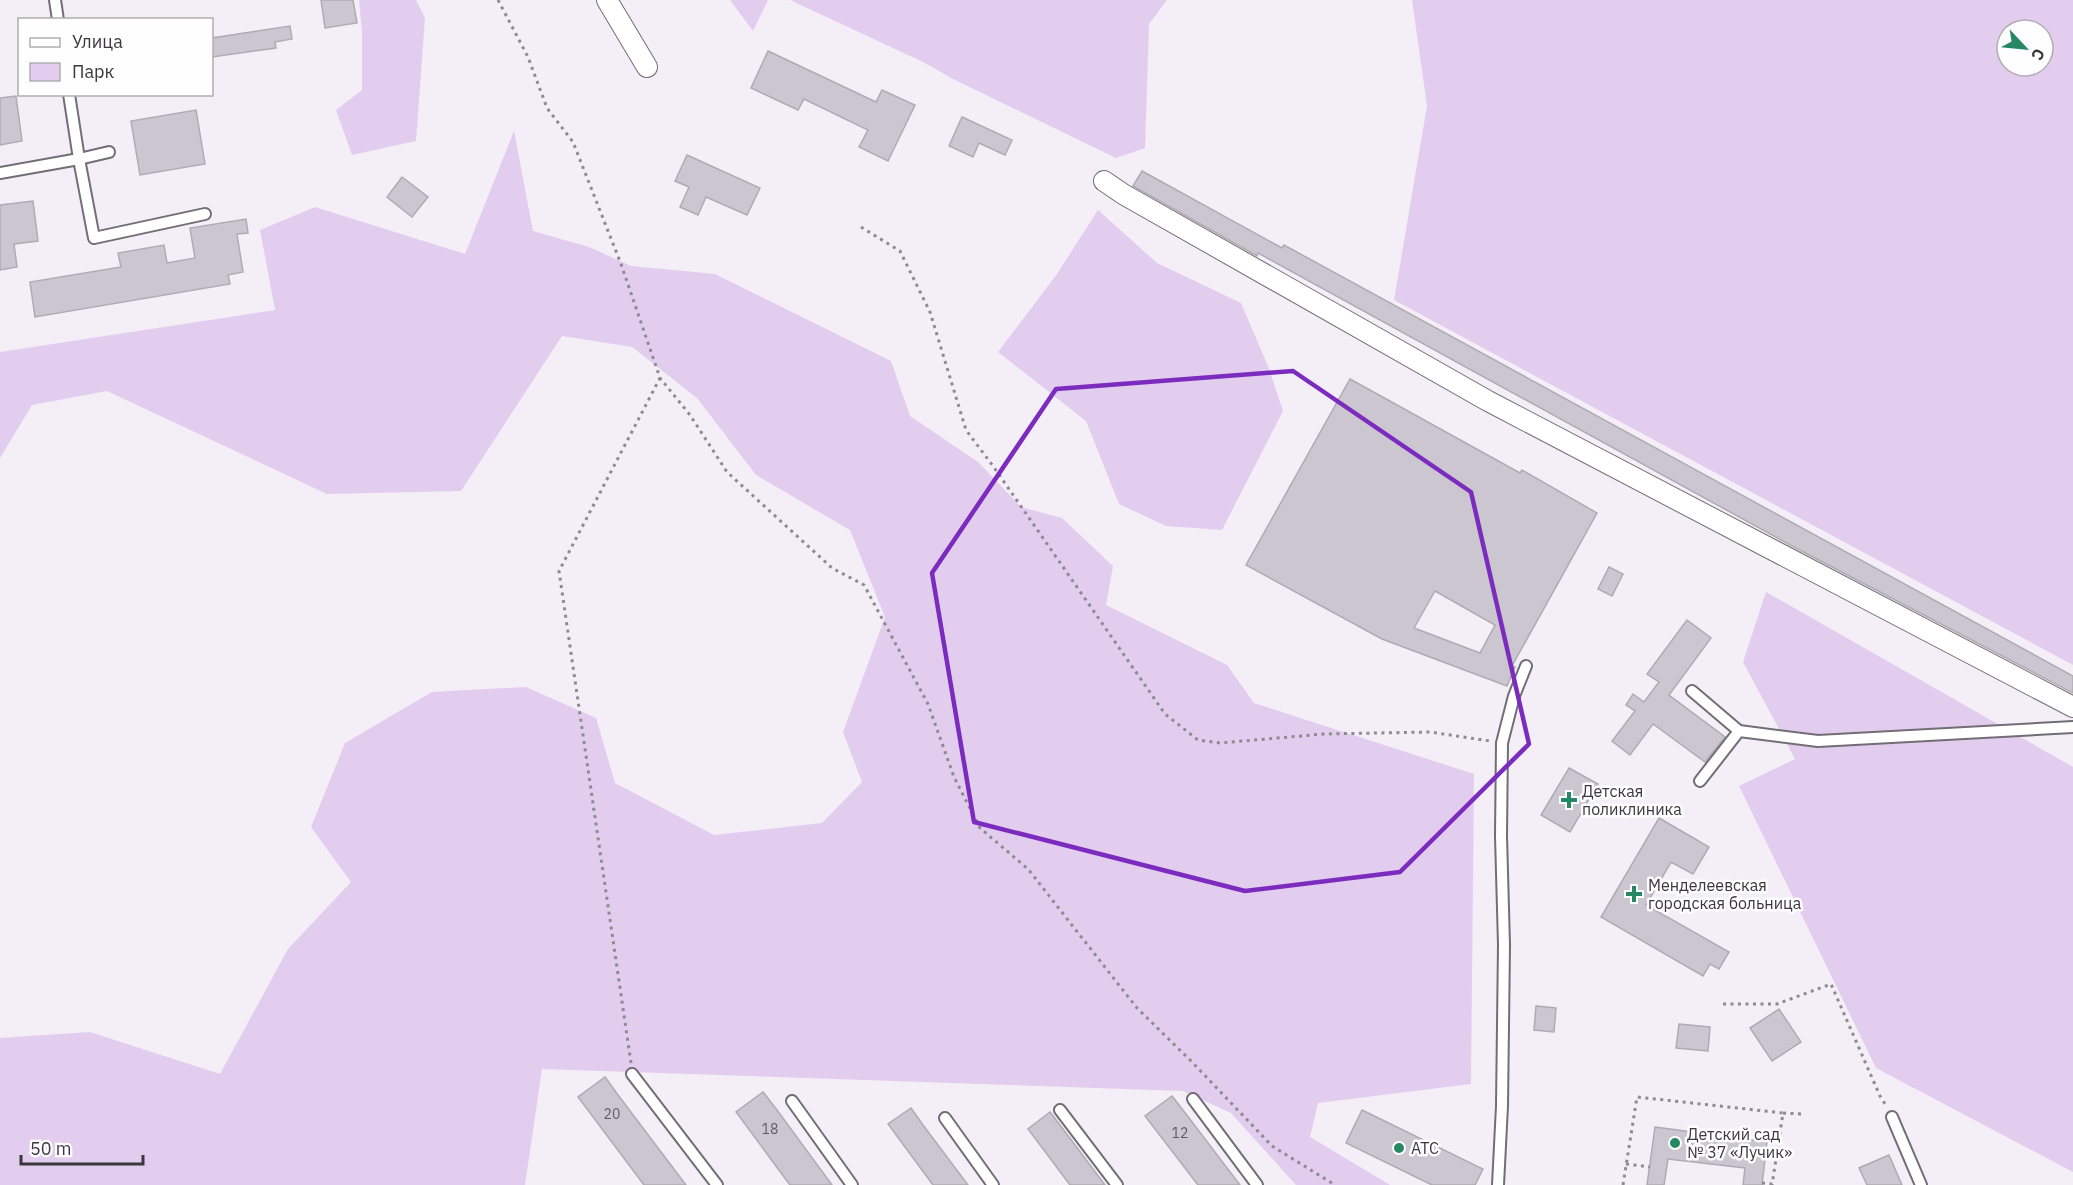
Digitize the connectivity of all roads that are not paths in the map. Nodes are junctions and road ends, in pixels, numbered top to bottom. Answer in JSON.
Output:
{"nodes":[{"id":1,"x":55,"y":0,"type":"edge"},
{"id":2,"x":607,"y":0,"type":"edge"},
{"id":3,"x":58,"y":18,"type":"edge"},
{"id":4,"x":647,"y":67,"type":"dead end"},
{"id":5,"x":69,"y":96,"type":"edge"},
{"id":6,"x":109,"y":152,"type":"dead end"},
{"id":7,"x":79,"y":159,"type":"junction"},
{"id":8,"x":0,"y":173,"type":"edge"},
{"id":9,"x":1104,"y":181,"type":"dead end"},
{"id":10,"x":205,"y":214,"type":"dead end"},
{"id":11,"x":1526,"y":666,"type":"dead end"},
{"id":12,"x":1692,"y":691,"type":"dead end"},
{"id":13,"x":2073,"y":707,"type":"edge"},
{"id":14,"x":2073,"y":727,"type":"edge"},
{"id":15,"x":1739,"y":731,"type":"junction"},
{"id":16,"x":1700,"y":781,"type":"dead end"},
{"id":17,"x":632,"y":1074,"type":"road end"},
{"id":18,"x":1193,"y":1099,"type":"dead end"},
{"id":19,"x":792,"y":1101,"type":"dead end"},
{"id":20,"x":1060,"y":1110,"type":"dead end"},
{"id":21,"x":1892,"y":1117,"type":"road end"},
{"id":22,"x":945,"y":1118,"type":"dead end"},
{"id":23,"x":717,"y":1185,"type":"edge"},
{"id":24,"x":852,"y":1185,"type":"edge"},
{"id":25,"x":993,"y":1185,"type":"edge"},
{"id":26,"x":1117,"y":1185,"type":"edge"},
{"id":27,"x":1257,"y":1185,"type":"edge"},
{"id":28,"x":1498,"y":1185,"type":"edge"},
{"id":29,"x":1921,"y":1185,"type":"edge"}],
"edges":[{"from":1,"to":3,"type":"lane"},
{"from":2,"to":4,"type":"street"},
{"from":5,"to":7,"type":"lane"},
{"from":6,"to":7,"type":"lane"},
{"from":7,"to":8,"type":"lane"},
{"from":7,"to":10,"type":"lane"},
{"from":9,"to":13,"type":"street"},
{"from":11,"to":28,"type":"lane"},
{"from":12,"to":15,"type":"lane"},
{"from":14,"to":15,"type":"lane"},
{"from":15,"to":16,"type":"lane"},
{"from":17,"to":23,"type":"lane"},
{"from":18,"to":27,"type":"lane"},
{"from":19,"to":24,"type":"lane"},
{"from":20,"to":26,"type":"lane"},
{"from":21,"to":29,"type":"lane"},
{"from":22,"to":25,"type":"lane"}]}
